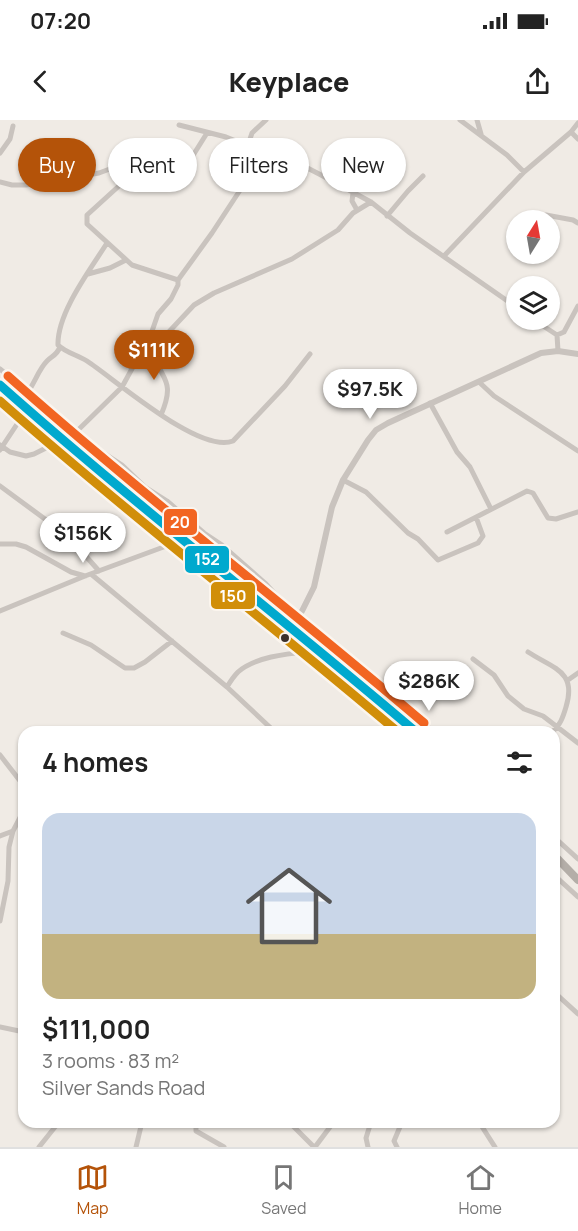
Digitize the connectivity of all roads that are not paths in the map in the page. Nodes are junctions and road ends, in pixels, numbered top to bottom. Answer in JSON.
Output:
{"nodes":[{"id":1,"x":266,"y":120,"type":"edge"},
{"id":2,"x":460,"y":120,"type":"edge"},
{"id":3,"x":477,"y":120,"type":"edge"},
{"id":4,"x":578,"y":123,"type":"edge"},
{"id":5,"x":179,"y":125,"type":"dead end"},
{"id":6,"x":13,"y":126,"type":"dead end"},
{"id":7,"x":571,"y":132,"type":"junction"},
{"id":8,"x":207,"y":133,"type":"junction"},
{"id":9,"x":482,"y":135,"type":"junction"},
{"id":10,"x":228,"y":138,"type":"edge"},
{"id":11,"x":250,"y":138,"type":"edge"},
{"id":12,"x":578,"y":139,"type":"edge"},
{"id":13,"x":197,"y":149,"type":"edge"},
{"id":14,"x":0,"y":153,"type":"edge"},
{"id":15,"x":309,"y":169,"type":"edge"},
{"id":16,"x":108,"y":170,"type":"edge"},
{"id":17,"x":524,"y":172,"type":"junction"},
{"id":18,"x":423,"y":176,"type":"dead end"},
{"id":19,"x":0,"y":182,"type":"edge"},
{"id":20,"x":113,"y":192,"type":"edge"},
{"id":21,"x":239,"y":192,"type":"edge"},
{"id":22,"x":353,"y":193,"type":"junction"},
{"id":23,"x":371,"y":202,"type":"junction"},
{"id":24,"x":357,"y":210,"type":"junction"},
{"id":25,"x":387,"y":216,"type":"junction"},
{"id":26,"x":560,"y":218,"type":"edge"},
{"id":27,"x":578,"y":223,"type":"edge"},
{"id":28,"x":106,"y":243,"type":"junction"},
{"id":29,"x":444,"y":256,"type":"junction"},
{"id":30,"x":126,"y":260,"type":"junction"},
{"id":31,"x":87,"y":274,"type":"junction"},
{"id":32,"x":178,"y":280,"type":"junction"},
{"id":33,"x":506,"y":300,"type":"edge"},
{"id":34,"x":578,"y":306,"type":"edge"},
{"id":35,"x":549,"y":330,"type":"edge"},
{"id":36,"x":151,"y":334,"type":"junction"},
{"id":37,"x":160,"y":335,"type":"junction"},
{"id":38,"x":557,"y":335,"type":"junction"},
{"id":39,"x":60,"y":347,"type":"junction"},
{"id":40,"x":154,"y":351,"type":"junction"},
{"id":41,"x":558,"y":351,"type":"junction"},
{"id":42,"x":577,"y":352,"type":"edge"},
{"id":43,"x":310,"y":354,"type":"dead end"},
{"id":44,"x":131,"y":368,"type":"junction"},
{"id":45,"x":0,"y":369,"type":"edge"},
{"id":46,"x":479,"y":381,"type":"junction"},
{"id":47,"x":0,"y":386,"type":"edge"},
{"id":48,"x":122,"y":387,"type":"junction"},
{"id":49,"x":29,"y":394,"type":"junction"},
{"id":50,"x":19,"y":403,"type":"junction"},
{"id":51,"x":430,"y":403,"type":"junction"},
{"id":52,"x":27,"y":409,"type":"junction"},
{"id":53,"x":161,"y":415,"type":"junction"},
{"id":54,"x":74,"y":434,"type":"junction"},
{"id":55,"x":62,"y":440,"type":"junction"},
{"id":56,"x":1,"y":447,"type":"edge"},
{"id":57,"x":578,"y":451,"type":"edge"},
{"id":58,"x":343,"y":480,"type":"junction"},
{"id":59,"x":0,"y":486,"type":"edge"},
{"id":60,"x":491,"y":509,"type":"junction"},
{"id":61,"x":578,"y":512,"type":"edge"},
{"id":62,"x":476,"y":518,"type":"junction"},
{"id":63,"x":447,"y":532,"type":"dead end"},
{"id":64,"x":178,"y":536,"type":"junction"},
{"id":65,"x":0,"y":544,"type":"edge"},
{"id":66,"x":99,"y":571,"type":"junction"},
{"id":67,"x":88,"y":575,"type":"junction"},
{"id":68,"x":0,"y":612,"type":"edge"},
{"id":69,"x":297,"y":618,"type":"junction"},
{"id":70,"x":290,"y":627,"type":"junction"},
{"id":71,"x":63,"y":633,"type":"dead end"},
{"id":72,"x":172,"y":641,"type":"junction"},
{"id":73,"x":320,"y":650,"type":"junction"},
{"id":74,"x":528,"y":652,"type":"dead end"},
{"id":75,"x":473,"y":659,"type":"dead end"},
{"id":76,"x":578,"y":673,"type":"edge"},
{"id":77,"x":568,"y":680,"type":"junction"},
{"id":78,"x":226,"y":687,"type":"junction"},
{"id":79,"x":400,"y":719,"type":"junction"},
{"id":80,"x":268,"y":726,"type":"edge"},
{"id":81,"x":408,"y":726,"type":"edge"},
{"id":82,"x":427,"y":726,"type":"edge"},
{"id":83,"x":558,"y":726,"type":"edge"},
{"id":84,"x":559,"y":726,"type":"edge"},
{"id":85,"x":560,"y":728,"type":"edge"},
{"id":86,"x":578,"y":743,"type":"edge"},
{"id":87,"x":0,"y":755,"type":"edge"},
{"id":88,"x":18,"y":778,"type":"edge"},
{"id":89,"x":18,"y":823,"type":"edge"},
{"id":90,"x":14,"y":831,"type":"junction"},
{"id":91,"x":0,"y":836,"type":"edge"},
{"id":92,"x":560,"y":842,"type":"edge"},
{"id":93,"x":578,"y":859,"type":"edge"},
{"id":94,"x":560,"y":861,"type":"edge"},
{"id":95,"x":560,"y":880,"type":"edge"},
{"id":96,"x":578,"y":880,"type":"edge"},
{"id":97,"x":578,"y":897,"type":"edge"},
{"id":98,"x":1,"y":910,"type":"edge"},
{"id":99,"x":0,"y":921,"type":"edge"},
{"id":100,"x":560,"y":998,"type":"edge"},
{"id":101,"x":578,"y":1014,"type":"edge"},
{"id":102,"x":0,"y":1027,"type":"edge"},
{"id":103,"x":18,"y":1031,"type":"edge"},
{"id":104,"x":54,"y":1128,"type":"edge"},
{"id":105,"x":141,"y":1128,"type":"edge"},
{"id":106,"x":196,"y":1128,"type":"edge"},
{"id":107,"x":295,"y":1128,"type":"edge"},
{"id":108,"x":329,"y":1128,"type":"edge"},
{"id":109,"x":369,"y":1128,"type":"edge"},
{"id":110,"x":399,"y":1128,"type":"edge"},
{"id":111,"x":483,"y":1128,"type":"edge"},
{"id":112,"x":213,"y":1141,"type":"junction"},
{"id":113,"x":39,"y":1147,"type":"edge"},
{"id":114,"x":136,"y":1147,"type":"edge"},
{"id":115,"x":208,"y":1147,"type":"edge"},
{"id":116,"x":224,"y":1147,"type":"edge"},
{"id":117,"x":314,"y":1147,"type":"edge"},
{"id":118,"x":368,"y":1147,"type":"edge"},
{"id":119,"x":397,"y":1147,"type":"edge"},
{"id":120,"x":495,"y":1147,"type":"edge"}],
"edges":[{"from":1,"to":11,"type":"street"},
{"from":2,"to":9,"type":"street"},
{"from":3,"to":9,"type":"street"},
{"from":4,"to":7,"type":"street"},
{"from":5,"to":8,"type":"street"},
{"from":6,"to":14,"type":"street"},
{"from":7,"to":12,"type":"street"},
{"from":7,"to":17,"type":"street"},
{"from":8,"to":10,"type":"street"},
{"from":8,"to":13,"type":"street"},
{"from":9,"to":17,"type":"street"},
{"from":15,"to":22,"type":"street"},
{"from":16,"to":19,"type":"street"},
{"from":17,"to":29,"type":"street"},
{"from":18,"to":25,"type":"street"},
{"from":20,"to":28,"type":"street"},
{"from":21,"to":32,"type":"street"},
{"from":22,"to":23,"type":"street"},
{"from":22,"to":24,"type":"street"},
{"from":23,"to":24,"type":"street"},
{"from":23,"to":25,"type":"street"},
{"from":24,"to":37,"type":"street"},
{"from":25,"to":29,"type":"street"},
{"from":26,"to":27,"type":"street"},
{"from":28,"to":30,"type":"street"},
{"from":28,"to":31,"type":"street"},
{"from":29,"to":33,"type":"street"},
{"from":30,"to":31,"type":"street"},
{"from":30,"to":32,"type":"street"},
{"from":31,"to":39,"type":"street"},
{"from":32,"to":36,"type":"street"},
{"from":34,"to":38,"type":"street"},
{"from":35,"to":38,"type":"street"},
{"from":36,"to":37,"type":"street"},
{"from":36,"to":44,"type":"street"},
{"from":37,"to":40,"type":"street"},
{"from":38,"to":41,"type":"street"},
{"from":39,"to":48,"type":"street"},
{"from":39,"to":49,"type":"street"},
{"from":40,"to":44,"type":"street"},
{"from":40,"to":53,"type":"street"},
{"from":41,"to":42,"type":"street"},
{"from":41,"to":46,"type":"street"},
{"from":43,"to":53,"type":"street"},
{"from":44,"to":48,"type":"street"},
{"from":45,"to":49,"type":"street"},
{"from":46,"to":51,"type":"street"},
{"from":46,"to":57,"type":"street"},
{"from":47,"to":50,"type":"highway"},
{"from":48,"to":53,"type":"street"},
{"from":48,"to":54,"type":"street"},
{"from":49,"to":50,"type":"street"},
{"from":49,"to":54,"type":"street"},
{"from":50,"to":52,"type":"highway"},
{"from":51,"to":58,"type":"street"},
{"from":51,"to":60,"type":"street"},
{"from":52,"to":55,"type":"highway"},
{"from":52,"to":56,"type":"street"},
{"from":54,"to":55,"type":"street"},
{"from":54,"to":69,"type":"street"},
{"from":55,"to":56,"type":"street"},
{"from":55,"to":64,"type":"highway"},
{"from":58,"to":62,"type":"street"},
{"from":58,"to":69,"type":"street"},
{"from":59,"to":66,"type":"street"},
{"from":60,"to":61,"type":"street"},
{"from":60,"to":62,"type":"street"},
{"from":62,"to":63,"type":"street"},
{"from":64,"to":66,"type":"street"},
{"from":64,"to":70,"type":"highway"},
{"from":65,"to":67,"type":"street"},
{"from":66,"to":67,"type":"street"},
{"from":67,"to":68,"type":"street"},
{"from":67,"to":72,"type":"street"},
{"from":69,"to":70,"type":"street"},
{"from":70,"to":73,"type":"highway"},
{"from":71,"to":72,"type":"street"},
{"from":72,"to":78,"type":"street"},
{"from":73,"to":78,"type":"street"},
{"from":73,"to":79,"type":"highway"},
{"from":74,"to":77,"type":"street"},
{"from":75,"to":83,"type":"street"},
{"from":76,"to":77,"type":"street"},
{"from":77,"to":84,"type":"street"},
{"from":78,"to":80,"type":"street"},
{"from":79,"to":81,"type":"highway"},
{"from":79,"to":82,"type":"street"},
{"from":85,"to":86,"type":"street"},
{"from":87,"to":88,"type":"street"},
{"from":89,"to":90,"type":"street"},
{"from":90,"to":91,"type":"street"},
{"from":90,"to":98,"type":"street"},
{"from":92,"to":93,"type":"street"},
{"from":94,"to":96,"type":"highway"},
{"from":95,"to":97,"type":"street"},
{"from":98,"to":99,"type":"street"},
{"from":100,"to":101,"type":"street"},
{"from":102,"to":103,"type":"street"},
{"from":104,"to":113,"type":"street"},
{"from":105,"to":114,"type":"street"},
{"from":106,"to":112,"type":"street"},
{"from":107,"to":117,"type":"street"},
{"from":108,"to":117,"type":"street"},
{"from":109,"to":118,"type":"street"},
{"from":110,"to":119,"type":"street"},
{"from":111,"to":120,"type":"street"},
{"from":112,"to":115,"type":"street"},
{"from":112,"to":116,"type":"street"}]}
